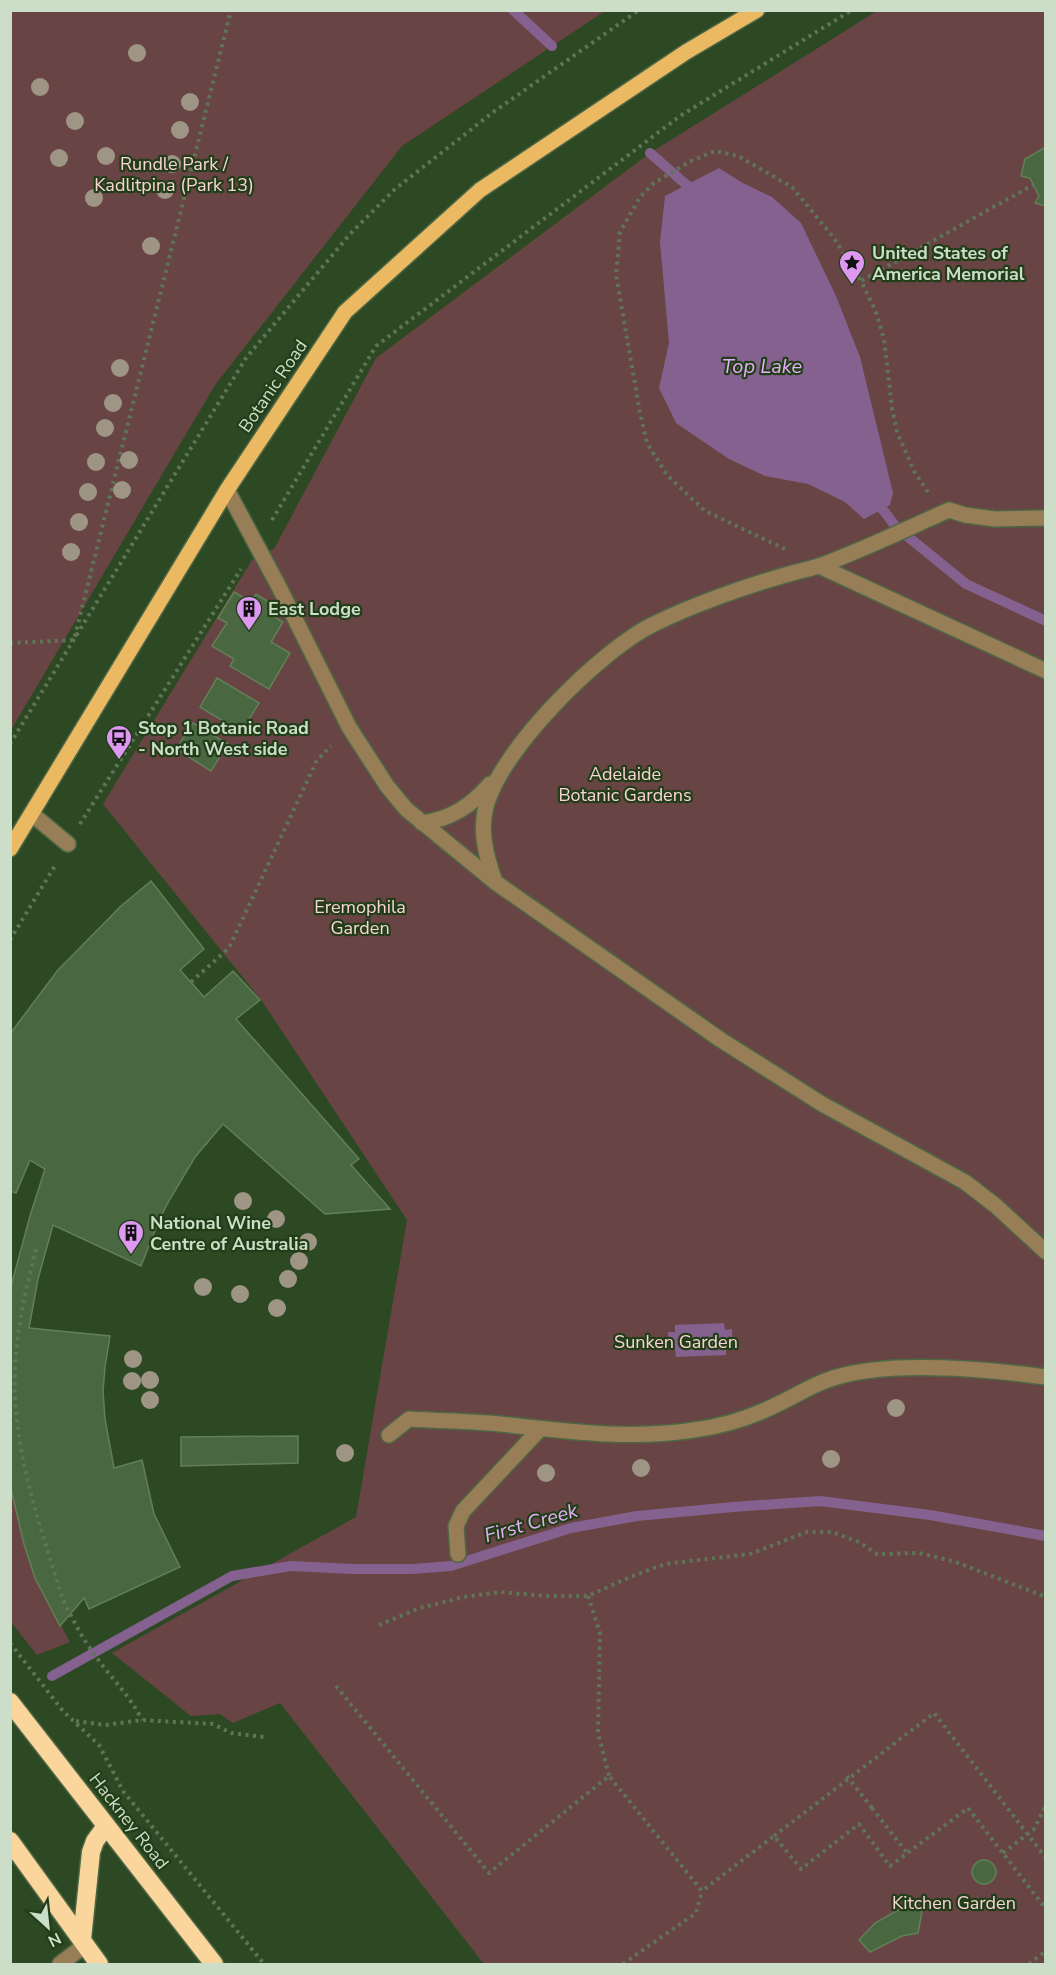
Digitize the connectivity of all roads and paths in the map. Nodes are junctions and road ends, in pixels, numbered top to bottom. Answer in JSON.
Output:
{"nodes":[{"id":1,"x":231,"y":10,"type":"edge"},
{"id":2,"x":735,"y":10,"type":"edge"},
{"id":3,"x":756,"y":10,"type":"edge"},
{"id":4,"x":852,"y":10,"type":"edge"},
{"id":5,"x":686,"y":51,"type":"junction"},
{"id":6,"x":1033,"y":186,"type":"dead end"},
{"id":7,"x":861,"y":281,"type":"junction"},
{"id":8,"x":227,"y":490,"type":"junction"},
{"id":9,"x":949,"y":510,"type":"junction"},
{"id":10,"x":1046,"y":518,"type":"edge"},
{"id":11,"x":256,"y":545,"type":"junction"},
{"id":12,"x":819,"y":566,"type":"junction"},
{"id":13,"x":10,"y":643,"type":"edge"},
{"id":14,"x":1046,"y":670,"type":"edge"},
{"id":15,"x":349,"y":727,"type":"junction"},
{"id":16,"x":504,"y":768,"type":"junction"},
{"id":17,"x":32,"y":814,"type":"junction"},
{"id":18,"x":422,"y":823,"type":"junction"},
{"id":19,"x":68,"y":844,"type":"junction"},
{"id":20,"x":10,"y":849,"type":"edge"},
{"id":21,"x":495,"y":882,"type":"junction"},
{"id":22,"x":10,"y":939,"type":"edge"},
{"id":23,"x":191,"y":982,"type":"dead end"},
{"id":24,"x":36,"y":1249,"type":"dead end"},
{"id":25,"x":1046,"y":1252,"type":"edge"},
{"id":26,"x":1046,"y":1377,"type":"edge"},
{"id":27,"x":540,"y":1429,"type":"junction"},
{"id":28,"x":389,"y":1435,"type":"dead end"},
{"id":29,"x":458,"y":1554,"type":"dead end"},
{"id":30,"x":588,"y":1596,"type":"junction"},
{"id":31,"x":1046,"y":1598,"type":"edge"},
{"id":32,"x":378,"y":1625,"type":"dead end"},
{"id":33,"x":10,"y":1643,"type":"edge"},
{"id":34,"x":336,"y":1686,"type":"dead end"},
{"id":35,"x":10,"y":1702,"type":"edge"},
{"id":36,"x":72,"y":1720,"type":"junction"},
{"id":37,"x":142,"y":1720,"type":"junction"},
{"id":38,"x":264,"y":1737,"type":"dead end"},
{"id":39,"x":609,"y":1776,"type":"junction"},
{"id":40,"x":847,"y":1776,"type":"dead end"},
{"id":41,"x":1046,"y":1805,"type":"edge"},
{"id":42,"x":106,"y":1826,"type":"junction"},
{"id":43,"x":1027,"y":1834,"type":"junction"},
{"id":44,"x":774,"y":1836,"type":"junction"},
{"id":45,"x":10,"y":1841,"type":"edge"},
{"id":46,"x":907,"y":1853,"type":"junction"},
{"id":47,"x":1003,"y":1853,"type":"junction"},
{"id":48,"x":1046,"y":1858,"type":"edge"},
{"id":49,"x":702,"y":1891,"type":"junction"},
{"id":50,"x":1046,"y":1909,"type":"edge"},
{"id":51,"x":84,"y":1942,"type":"junction"},
{"id":52,"x":1046,"y":1951,"type":"edge"},
{"id":53,"x":60,"y":1965,"type":"edge"},
{"id":54,"x":99,"y":1965,"type":"edge"},
{"id":55,"x":214,"y":1965,"type":"edge"},
{"id":56,"x":264,"y":1965,"type":"edge"},
{"id":57,"x":623,"y":1965,"type":"edge"},
{"id":58,"x":1029,"y":1965,"type":"edge"}],
"edges":[{"from":1,"to":13,"type":"path"},
{"from":2,"to":5,"type":"main road","name":"Botanic Road"},
{"from":3,"to":5,"type":"main road","name":"Botanic Road"},
{"from":4,"to":11,"type":"path"},
{"from":5,"to":8,"type":"main road","name":"Botanic Road"},
{"from":6,"to":7,"type":"path"},
{"from":7,"to":9,"type":"path"},
{"from":7,"to":12,"type":"path"},
{"from":8,"to":11,"type":"street"},
{"from":8,"to":17,"type":"main road","name":"Botanic Road"},
{"from":9,"to":10,"type":"street"},
{"from":9,"to":12,"type":"street"},
{"from":11,"to":15,"type":"street"},
{"from":11,"to":19,"type":"path"},
{"from":12,"to":14,"type":"street"},
{"from":12,"to":16,"type":"street"},
{"from":15,"to":18,"type":"street"},
{"from":15,"to":23,"type":"path"},
{"from":16,"to":18,"type":"street"},
{"from":16,"to":21,"type":"street"},
{"from":17,"to":19,"type":"street"},
{"from":17,"to":20,"type":"main road","name":"Botanic Road"},
{"from":18,"to":21,"type":"street"},
{"from":19,"to":22,"type":"path"},
{"from":21,"to":25,"type":"street"},
{"from":24,"to":37,"type":"path"},
{"from":26,"to":27,"type":"street"},
{"from":27,"to":28,"type":"street"},
{"from":27,"to":29,"type":"street"},
{"from":30,"to":31,"type":"path"},
{"from":30,"to":32,"type":"path"},
{"from":30,"to":39,"type":"path"},
{"from":33,"to":36,"type":"path"},
{"from":34,"to":39,"type":"path"},
{"from":35,"to":42,"type":"highway","name":"Hackney Road"},
{"from":36,"to":37,"type":"path"},
{"from":36,"to":56,"type":"path"},
{"from":37,"to":38,"type":"path"},
{"from":39,"to":49,"type":"path"},
{"from":40,"to":46,"type":"path","bridge":true},
{"from":41,"to":43,"type":"path"},
{"from":42,"to":51,"type":"highway"},
{"from":42,"to":55,"type":"highway","name":"Hackney Road"},
{"from":43,"to":44,"type":"path"},
{"from":43,"to":47,"type":"path"},
{"from":43,"to":48,"type":"path"},
{"from":44,"to":46,"type":"path"},
{"from":44,"to":49,"type":"path"},
{"from":45,"to":51,"type":"highway"},
{"from":46,"to":47,"type":"path"},
{"from":47,"to":50,"type":"path"},
{"from":49,"to":57,"type":"path"},
{"from":51,"to":53,"type":"street"},
{"from":51,"to":54,"type":"highway"},
{"from":52,"to":58,"type":"path"}]}
